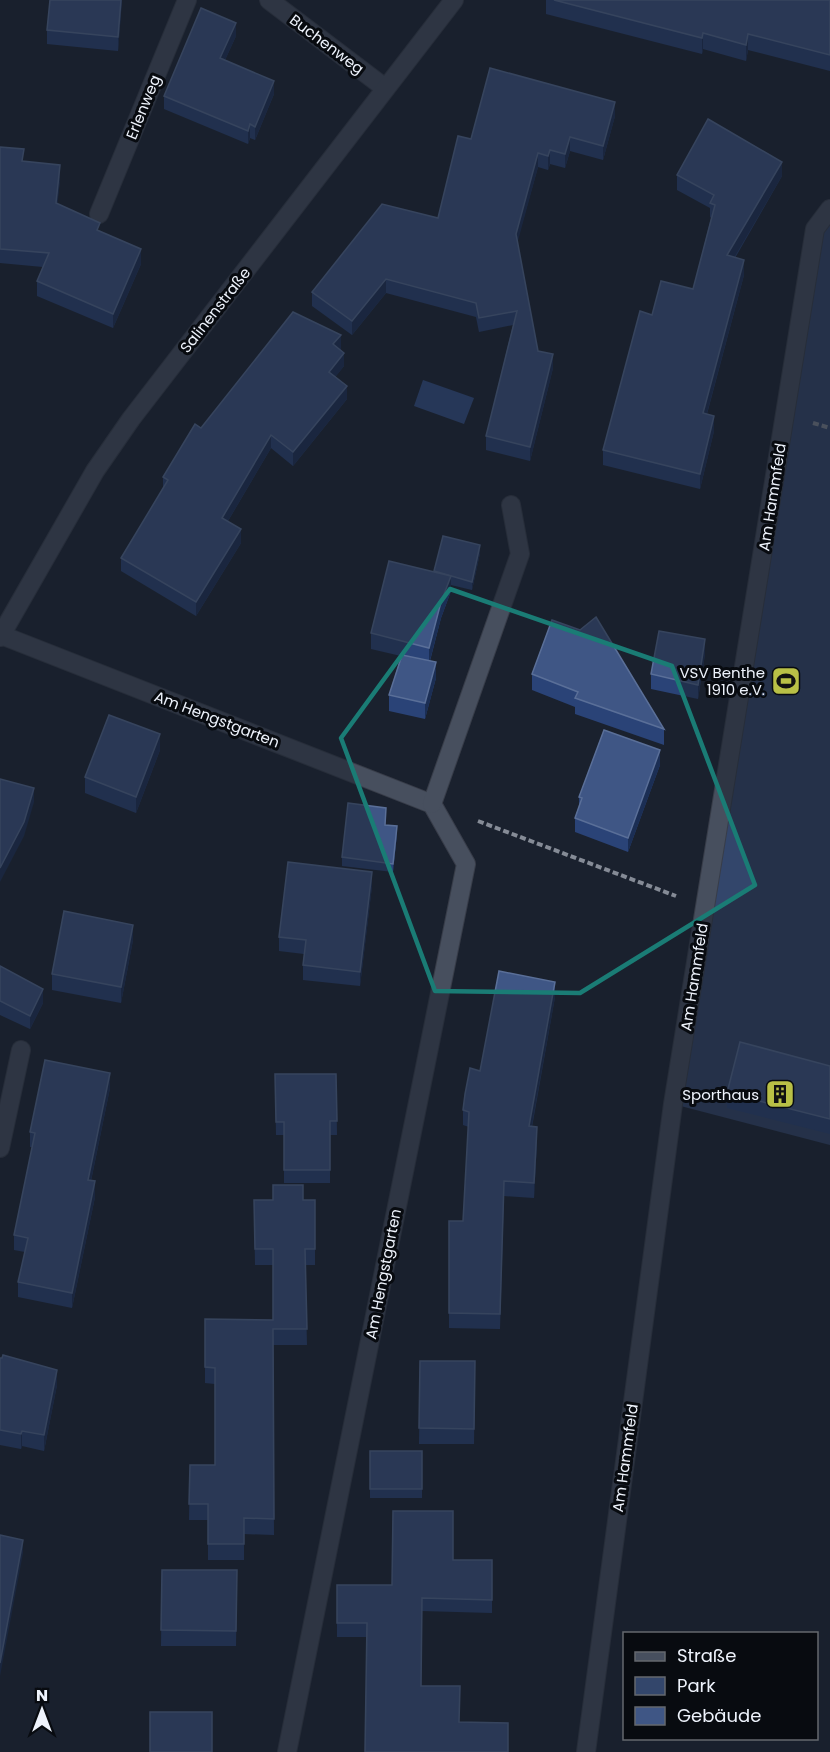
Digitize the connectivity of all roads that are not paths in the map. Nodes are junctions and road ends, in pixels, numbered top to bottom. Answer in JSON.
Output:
{"nodes":[{"id":1,"x":187,"y":0,"type":"edge"},
{"id":2,"x":270,"y":0,"type":"edge"},
{"id":3,"x":454,"y":0,"type":"edge"},
{"id":4,"x":386,"y":88,"type":"junction"},
{"id":5,"x":830,"y":209,"type":"edge"},
{"id":6,"x":99,"y":214,"type":"dead end"},
{"id":7,"x":512,"y":505,"type":"dead end"},
{"id":8,"x":0,"y":636,"type":"edge"},
{"id":9,"x":432,"y":804,"type":"junction"},
{"id":10,"x":21,"y":1050,"type":"dead end"},
{"id":11,"x":0,"y":1148,"type":"edge"},
{"id":12,"x":287,"y":1752,"type":"edge"},
{"id":13,"x":586,"y":1752,"type":"edge"}],
"edges":[{"from":1,"to":6,"type":"street","name":"Erlenweg"},
{"from":2,"to":4,"type":"street","name":"Buchenweg"},
{"from":3,"to":4,"type":"street","name":"Salinenstraße"},
{"from":4,"to":8,"type":"street","name":"Salinenstraße"},
{"from":5,"to":13,"type":"street","name":"Am Hammfeld"},
{"from":7,"to":9,"type":"street"},
{"from":8,"to":9,"type":"street","name":"Am Hengstgarten"},
{"from":9,"to":12,"type":"street","name":"Am Hengstgarten"},
{"from":10,"to":11,"type":"street"}]}
